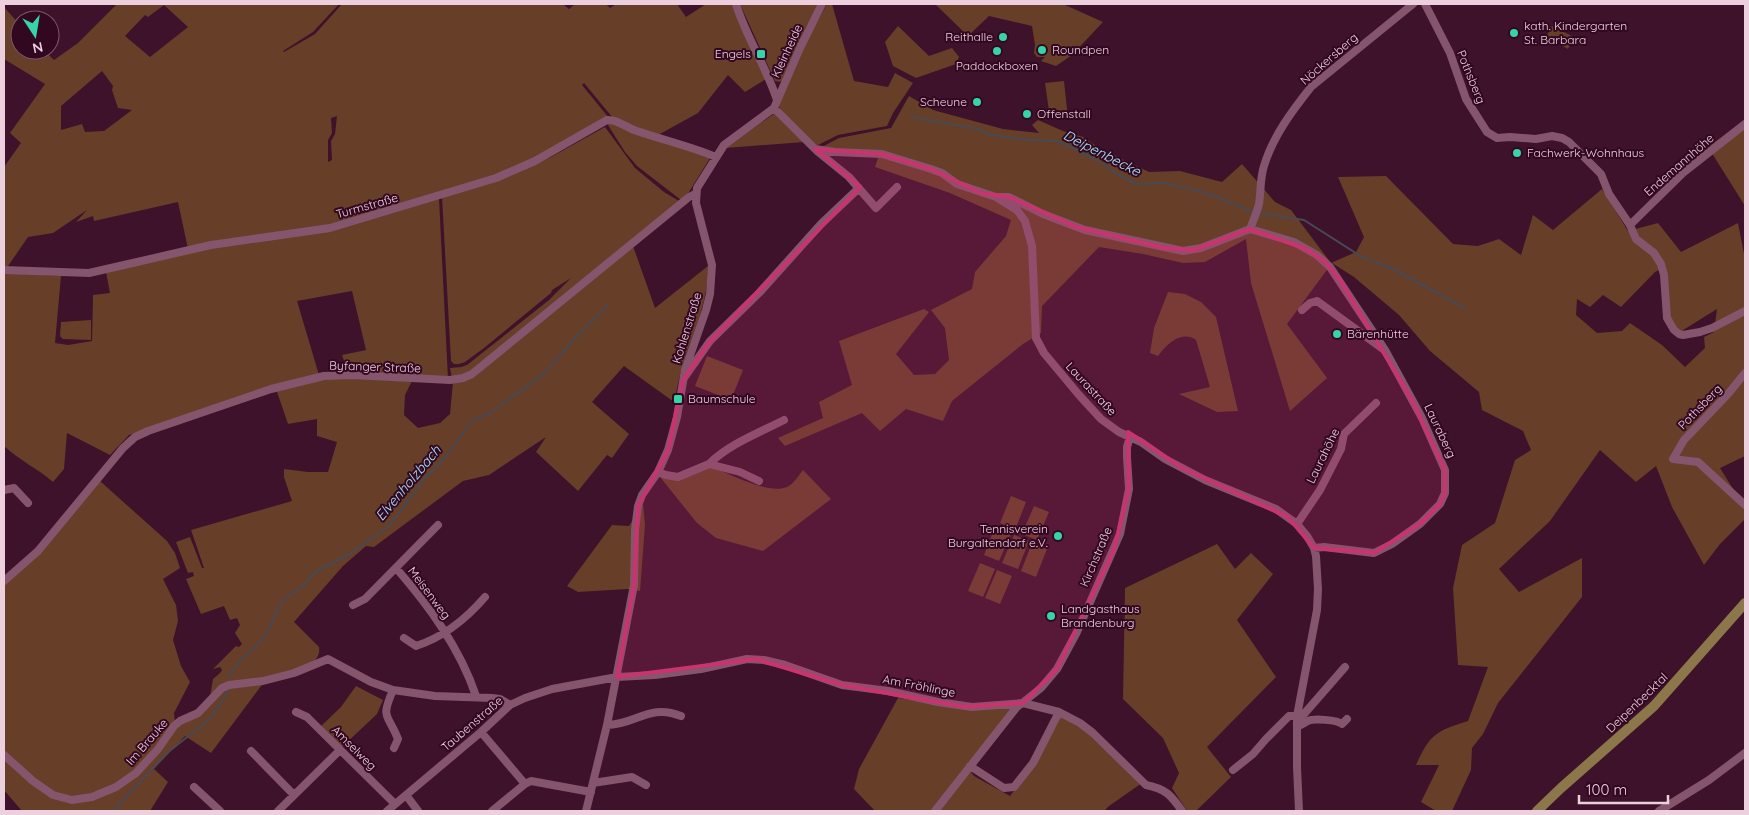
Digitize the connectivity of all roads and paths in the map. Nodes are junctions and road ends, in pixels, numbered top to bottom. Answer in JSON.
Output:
{"nodes":[{"id":1,"x":736,"y":4,"type":"edge"},
{"id":2,"x":822,"y":4,"type":"edge"},
{"id":3,"x":1413,"y":4,"type":"edge"},
{"id":4,"x":1425,"y":4,"type":"edge"},
{"id":5,"x":776,"y":104,"type":"junction"},
{"id":6,"x":1745,"y":124,"type":"edge"},
{"id":7,"x":815,"y":149,"type":"junction"},
{"id":8,"x":716,"y":158,"type":"junction"},
{"id":9,"x":896,"y":186,"type":"dead end"},
{"id":10,"x":859,"y":188,"type":"junction"},
{"id":11,"x":695,"y":194,"type":"junction"},
{"id":12,"x":996,"y":197,"type":"junction"},
{"id":13,"x":1630,"y":225,"type":"junction"},
{"id":14,"x":1250,"y":229,"type":"junction"},
{"id":15,"x":4,"y":270,"type":"edge"},
{"id":16,"x":1302,"y":310,"type":"dead end"},
{"id":17,"x":1745,"y":311,"type":"edge"},
{"id":18,"x":1385,"y":350,"type":"junction"},
{"id":19,"x":1745,"y":373,"type":"edge"},
{"id":20,"x":683,"y":380,"type":"junction"},
{"id":21,"x":1376,"y":403,"type":"dead end"},
{"id":22,"x":784,"y":420,"type":"dead end"},
{"id":23,"x":1130,"y":437,"type":"junction"},
{"id":24,"x":708,"y":464,"type":"junction"},
{"id":25,"x":658,"y":472,"type":"junction"},
{"id":26,"x":759,"y":481,"type":"dead end"},
{"id":27,"x":4,"y":490,"type":"edge"},
{"id":28,"x":28,"y":503,"type":"dead end"},
{"id":29,"x":1745,"y":505,"type":"edge"},
{"id":30,"x":1297,"y":524,"type":"junction"},
{"id":31,"x":438,"y":526,"type":"dead end"},
{"id":32,"x":1314,"y":548,"type":"junction"},
{"id":33,"x":396,"y":568,"type":"junction"},
{"id":34,"x":4,"y":580,"type":"edge"},
{"id":35,"x":485,"y":597,"type":"dead end"},
{"id":36,"x":1745,"y":603,"type":"edge"},
{"id":37,"x":354,"y":605,"type":"dead end"},
{"id":38,"x":445,"y":633,"type":"junction"},
{"id":39,"x":404,"y":638,"type":"dead end"},
{"id":40,"x":1345,"y":667,"type":"dead end"},
{"id":41,"x":617,"y":677,"type":"junction"},
{"id":42,"x":393,"y":690,"type":"junction"},
{"id":43,"x":476,"y":696,"type":"junction"},
{"id":44,"x":1023,"y":703,"type":"junction"},
{"id":45,"x":510,"y":705,"type":"junction"},
{"id":46,"x":296,"y":712,"type":"dead end"},
{"id":47,"x":1059,"y":712,"type":"junction"},
{"id":48,"x":681,"y":716,"type":"dead end"},
{"id":49,"x":1297,"y":716,"type":"junction"},
{"id":50,"x":607,"y":725,"type":"junction"},
{"id":51,"x":1297,"y":726,"type":"junction"},
{"id":52,"x":481,"y":732,"type":"junction"},
{"id":53,"x":1335,"y":732,"type":"dead end"},
{"id":54,"x":394,"y":748,"type":"dead end"},
{"id":55,"x":340,"y":750,"type":"junction"},
{"id":56,"x":251,"y":751,"type":"dead end"},
{"id":57,"x":1745,"y":753,"type":"edge"},
{"id":58,"x":4,"y":755,"type":"edge"},
{"id":59,"x":970,"y":766,"type":"junction"},
{"id":60,"x":1233,"y":770,"type":"dead end"},
{"id":61,"x":528,"y":782,"type":"junction"},
{"id":62,"x":593,"y":783,"type":"junction"},
{"id":63,"x":646,"y":785,"type":"dead end"},
{"id":64,"x":194,"y":787,"type":"dead end"},
{"id":65,"x":591,"y":792,"type":"junction"},
{"id":66,"x":294,"y":795,"type":"junction"},
{"id":67,"x":406,"y":795,"type":"junction"},
{"id":68,"x":395,"y":804,"type":"junction"},
{"id":69,"x":220,"y":811,"type":"edge"},
{"id":70,"x":278,"y":811,"type":"edge"},
{"id":71,"x":387,"y":811,"type":"edge"},
{"id":72,"x":418,"y":811,"type":"edge"},
{"id":73,"x":492,"y":811,"type":"edge"},
{"id":74,"x":586,"y":811,"type":"edge"},
{"id":75,"x":935,"y":811,"type":"edge"},
{"id":76,"x":1182,"y":811,"type":"edge"},
{"id":77,"x":1299,"y":811,"type":"edge"},
{"id":78,"x":1537,"y":811,"type":"edge"},
{"id":79,"x":1659,"y":811,"type":"edge"}],
"edges":[{"from":1,"to":5,"type":"street"},
{"from":2,"to":5,"type":"street","name":"Kleinheide"},
{"from":3,"to":14,"type":"street","name":"Nöckersberg"},
{"from":4,"to":13,"type":"street","name":"Pothsberg"},
{"from":5,"to":7,"type":"street"},
{"from":5,"to":8,"type":"street"},
{"from":6,"to":13,"type":"street","name":"Endemannhöhe"},
{"from":7,"to":10,"type":"street"},
{"from":7,"to":12,"type":"street","name":"Laurastraße"},
{"from":8,"to":11,"type":"street"},
{"from":8,"to":15,"type":"street","name":"Turmstraße"},
{"from":9,"to":10,"type":"street"},
{"from":10,"to":20,"type":"street","name":"Kohlenstraße"},
{"from":11,"to":20,"type":"street","name":"Kohlenstraße"},
{"from":11,"to":34,"type":"street","name":"Byfanger Straße"},
{"from":12,"to":14,"type":"street"},
{"from":12,"to":23,"type":"street","name":"Laurastraße"},
{"from":13,"to":17,"type":"street","name":"Pothsberg"},
{"from":14,"to":18,"type":"street","name":"Lauraberg"},
{"from":16,"to":18,"type":"street","name":"Lauraberg"},
{"from":18,"to":32,"type":"street","name":"Lauraberg"},
{"from":19,"to":29,"type":"street","name":"Pothsberg"},
{"from":20,"to":25,"type":"street","name":"Kohlenstraße"},
{"from":21,"to":30,"type":"street","name":"Laurahöhe"},
{"from":22,"to":24,"type":"street"},
{"from":23,"to":30,"type":"street","name":"Laurastraße"},
{"from":23,"to":44,"type":"street","name":"Kirchstraße"},
{"from":24,"to":25,"type":"street"},
{"from":24,"to":26,"type":"street"},
{"from":25,"to":41,"type":"street","name":"Kohlenstraße"},
{"from":27,"to":28,"type":"street"},
{"from":30,"to":32,"type":"street","name":"Laurastraße"},
{"from":31,"to":33,"type":"street","name":"Meisenweg"},
{"from":32,"to":49,"type":"street","name":"Laurastraße"},
{"from":33,"to":37,"type":"street","name":"Meisenweg"},
{"from":33,"to":38,"type":"street","name":"Meisenweg"},
{"from":35,"to":38,"type":"street","name":"Meisenweg"},
{"from":36,"to":78,"type":"main road","name":"Deipenbecktal"},
{"from":38,"to":39,"type":"street","name":"Meisenweg"},
{"from":38,"to":43,"type":"street","name":"Meisenweg"},
{"from":40,"to":49,"type":"street"},
{"from":41,"to":44,"type":"street","name":"Am Fröhlinge"},
{"from":41,"to":45,"type":"street","name":"Taubenstraße"},
{"from":41,"to":50,"type":"street","name":"Kohlenstraße"},
{"from":42,"to":43,"type":"street","name":"Im Brauke"},
{"from":42,"to":54,"type":"street"},
{"from":42,"to":58,"type":"street","name":"Im Brauke"},
{"from":43,"to":45,"type":"street","name":"Im Brauke"},
{"from":44,"to":47,"type":"street","name":"Am Fröhlinge"},
{"from":44,"to":59,"type":"street","name":"Kirchstraße"},
{"from":45,"to":52,"type":"street","name":"Taubenstraße"},
{"from":46,"to":55,"type":"street","name":"Amselweg"},
{"from":47,"to":59,"type":"street"},
{"from":47,"to":76,"type":"street","name":"Am Fröhlinge"},
{"from":48,"to":50,"type":"street"},
{"from":49,"to":51,"type":"street","name":"Laurastraße"},
{"from":49,"to":60,"type":"street"},
{"from":50,"to":62,"type":"street","name":"Kohlenstraße"},
{"from":51,"to":53,"type":"street"},
{"from":51,"to":77,"type":"street","name":"Laurastraße"},
{"from":52,"to":61,"type":"street"},
{"from":52,"to":67,"type":"street","name":"Taubenstraße"},
{"from":55,"to":66,"type":"street"},
{"from":55,"to":68,"type":"street","name":"Amselweg"},
{"from":56,"to":66,"type":"street"},
{"from":57,"to":79,"type":"street"},
{"from":59,"to":75,"type":"street","name":"Kirchstraße"},
{"from":61,"to":65,"type":"street"},
{"from":61,"to":73,"type":"street"},
{"from":62,"to":63,"type":"street"},
{"from":62,"to":65,"type":"street","name":"Kohlenstraße"},
{"from":64,"to":69,"type":"street"},
{"from":65,"to":74,"type":"street","name":"Kohlenstraße"},
{"from":66,"to":70,"type":"street"},
{"from":67,"to":68,"type":"street","name":"Taubenstraße"},
{"from":67,"to":72,"type":"street"},
{"from":68,"to":71,"type":"street","name":"Taubenstraße"}]}
